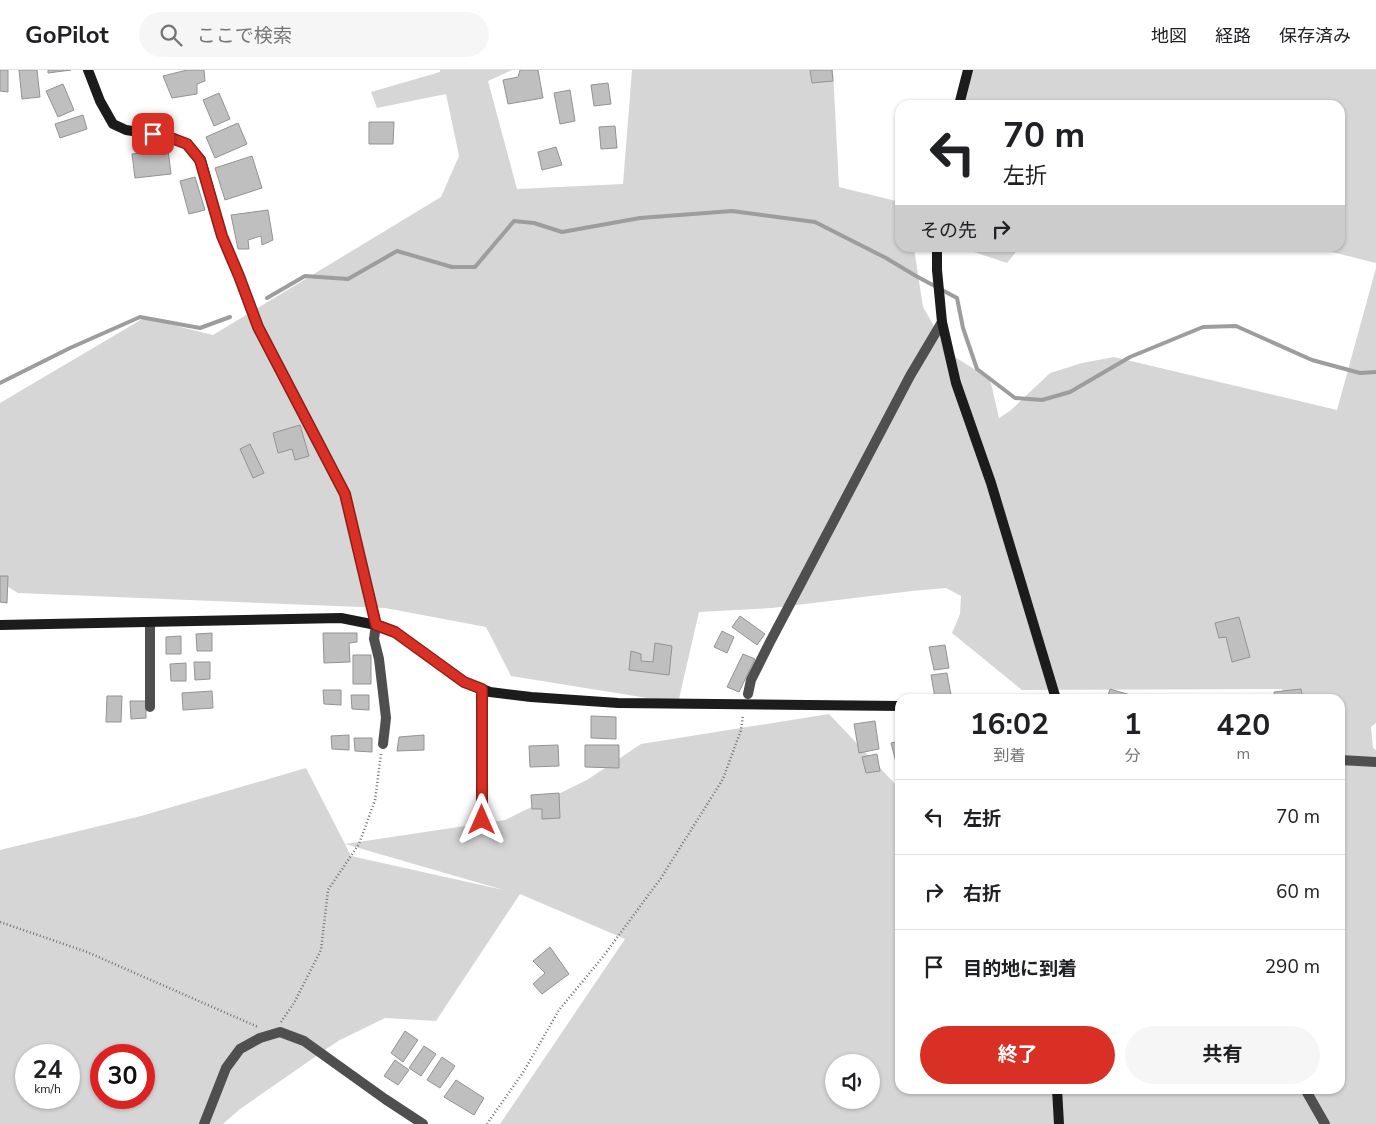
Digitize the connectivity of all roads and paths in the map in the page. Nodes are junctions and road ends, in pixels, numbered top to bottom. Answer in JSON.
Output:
{"nodes":[{"id":1,"x":88,"y":70,"type":"edge"},
{"id":2,"x":968,"y":70,"type":"edge"},
{"id":3,"x":960,"y":100,"type":"edge"},
{"id":4,"x":937,"y":252,"type":"edge"},
{"id":5,"x":942,"y":322,"type":"junction"},
{"id":6,"x":150,"y":622,"type":"junction"},
{"id":7,"x":0,"y":625,"type":"edge"},
{"id":8,"x":376,"y":625,"type":"junction"},
{"id":9,"x":482,"y":689,"type":"junction"},
{"id":10,"x":748,"y":694,"type":"joint"},
{"id":11,"x":1054,"y":694,"type":"edge"},
{"id":12,"x":895,"y":706,"type":"edge"},
{"id":13,"x":150,"y":707,"type":"dead end"},
{"id":14,"x":382,"y":744,"type":"joint"},
{"id":15,"x":1345,"y":760,"type":"edge"},
{"id":16,"x":1376,"y":762,"type":"edge"},
{"id":17,"x":482,"y":820,"type":"dead end"},
{"id":18,"x":0,"y":922,"type":"edge"},
{"id":19,"x":272,"y":1034,"type":"junction"},
{"id":20,"x":1057,"y":1094,"type":"edge"},
{"id":21,"x":1308,"y":1094,"type":"edge"},
{"id":22,"x":204,"y":1124,"type":"edge"},
{"id":23,"x":423,"y":1124,"type":"edge"},
{"id":24,"x":487,"y":1124,"type":"edge"},
{"id":25,"x":1059,"y":1124,"type":"edge"},
{"id":26,"x":1325,"y":1124,"type":"edge"}],
"edges":[{"from":1,"to":8,"type":"street"},
{"from":2,"to":3,"type":"street"},
{"from":4,"to":5,"type":"street"},
{"from":5,"to":10,"type":"street"},
{"from":5,"to":11,"type":"street"},
{"from":6,"to":7,"type":"street"},
{"from":6,"to":8,"type":"street"},
{"from":6,"to":13,"type":"street"},
{"from":8,"to":9,"type":"street"},
{"from":8,"to":14,"type":"street"},
{"from":9,"to":12,"type":"street"},
{"from":9,"to":17,"type":"street"},
{"from":10,"to":24,"type":"path"},
{"from":14,"to":19,"type":"path"},
{"from":15,"to":16,"type":"street"},
{"from":18,"to":19,"type":"path"},
{"from":19,"to":22,"type":"street"},
{"from":19,"to":23,"type":"street"},
{"from":20,"to":25,"type":"street"},
{"from":21,"to":26,"type":"street"}]}
